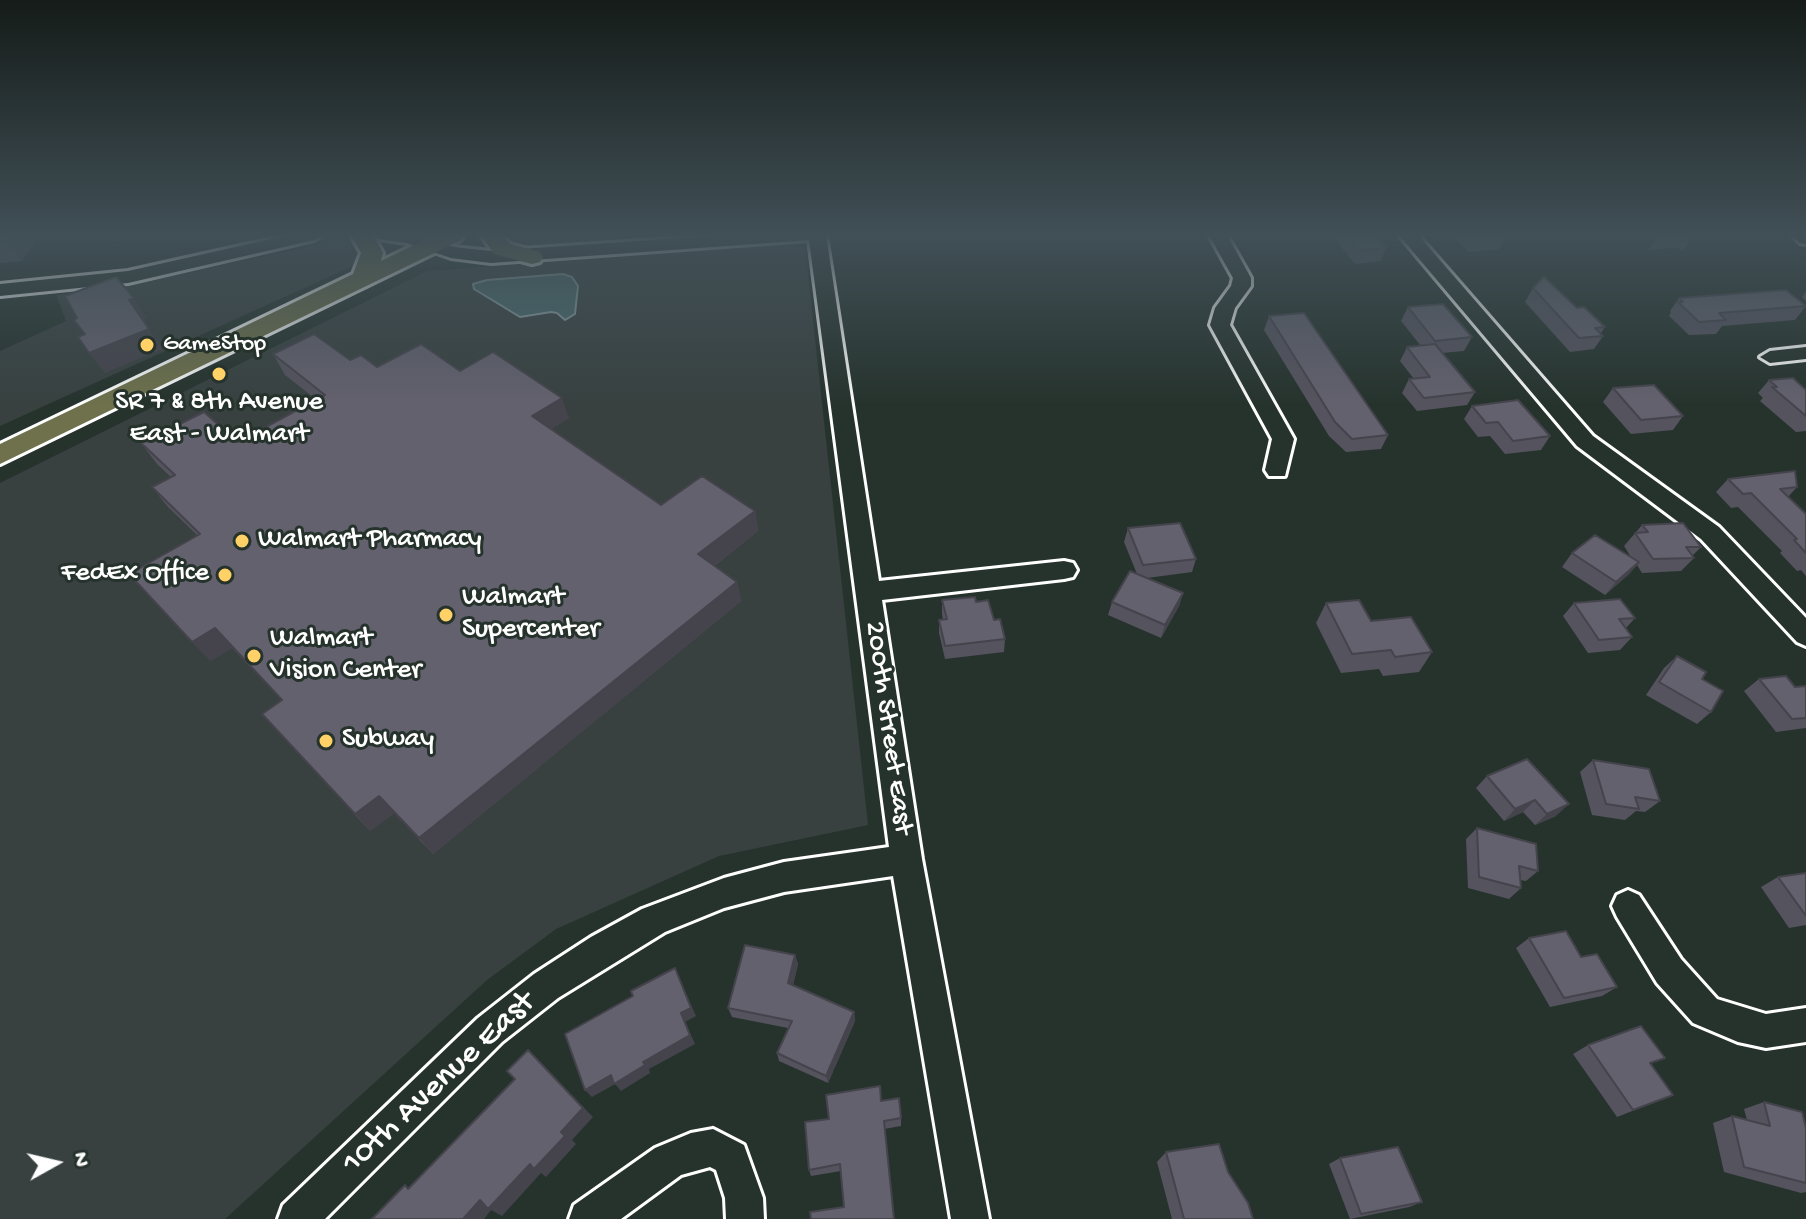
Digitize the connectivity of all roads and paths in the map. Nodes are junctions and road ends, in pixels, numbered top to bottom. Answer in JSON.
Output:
{"nodes":[{"id":1,"x":336,"y":292,"type":"edge"},
{"id":2,"x":825,"y":292,"type":"edge"},
{"id":3,"x":1237,"y":292,"type":"edge"},
{"id":4,"x":1457,"y":292,"type":"edge"},
{"id":5,"x":1806,"y":353,"type":"edge"},
{"id":6,"x":1770,"y":357,"type":"dead end"},
{"id":7,"x":0,"y":455,"type":"edge"},
{"id":8,"x":1277,"y":470,"type":"dead end"},
{"id":9,"x":1064,"y":570,"type":"dead end"},
{"id":10,"x":868,"y":592,"type":"junction"},
{"id":11,"x":1806,"y":635,"type":"edge"},
{"id":12,"x":906,"y":859,"type":"junction"},
{"id":13,"x":1628,"y":906,"type":"dead end"},
{"id":14,"x":1806,"y":1025,"type":"edge"},
{"id":15,"x":297,"y":1219,"type":"edge"},
{"id":16,"x":588,"y":1219,"type":"edge"},
{"id":17,"x":745,"y":1219,"type":"edge"},
{"id":18,"x":970,"y":1219,"type":"edge"}],
"edges":[{"from":1,"to":7,"type":"main road"},
{"from":2,"to":10,"type":"street","name":"200th Street East"},
{"from":3,"to":8,"type":"street"},
{"from":4,"to":11,"type":"street"},
{"from":5,"to":6,"type":"street"},
{"from":9,"to":10,"type":"street"},
{"from":10,"to":12,"type":"street","name":"200th Street East"},
{"from":12,"to":15,"type":"street","name":"10th Avenue East"},
{"from":12,"to":18,"type":"street","name":"200th Street East"},
{"from":13,"to":14,"type":"street"},
{"from":16,"to":17,"type":"street"}]}
